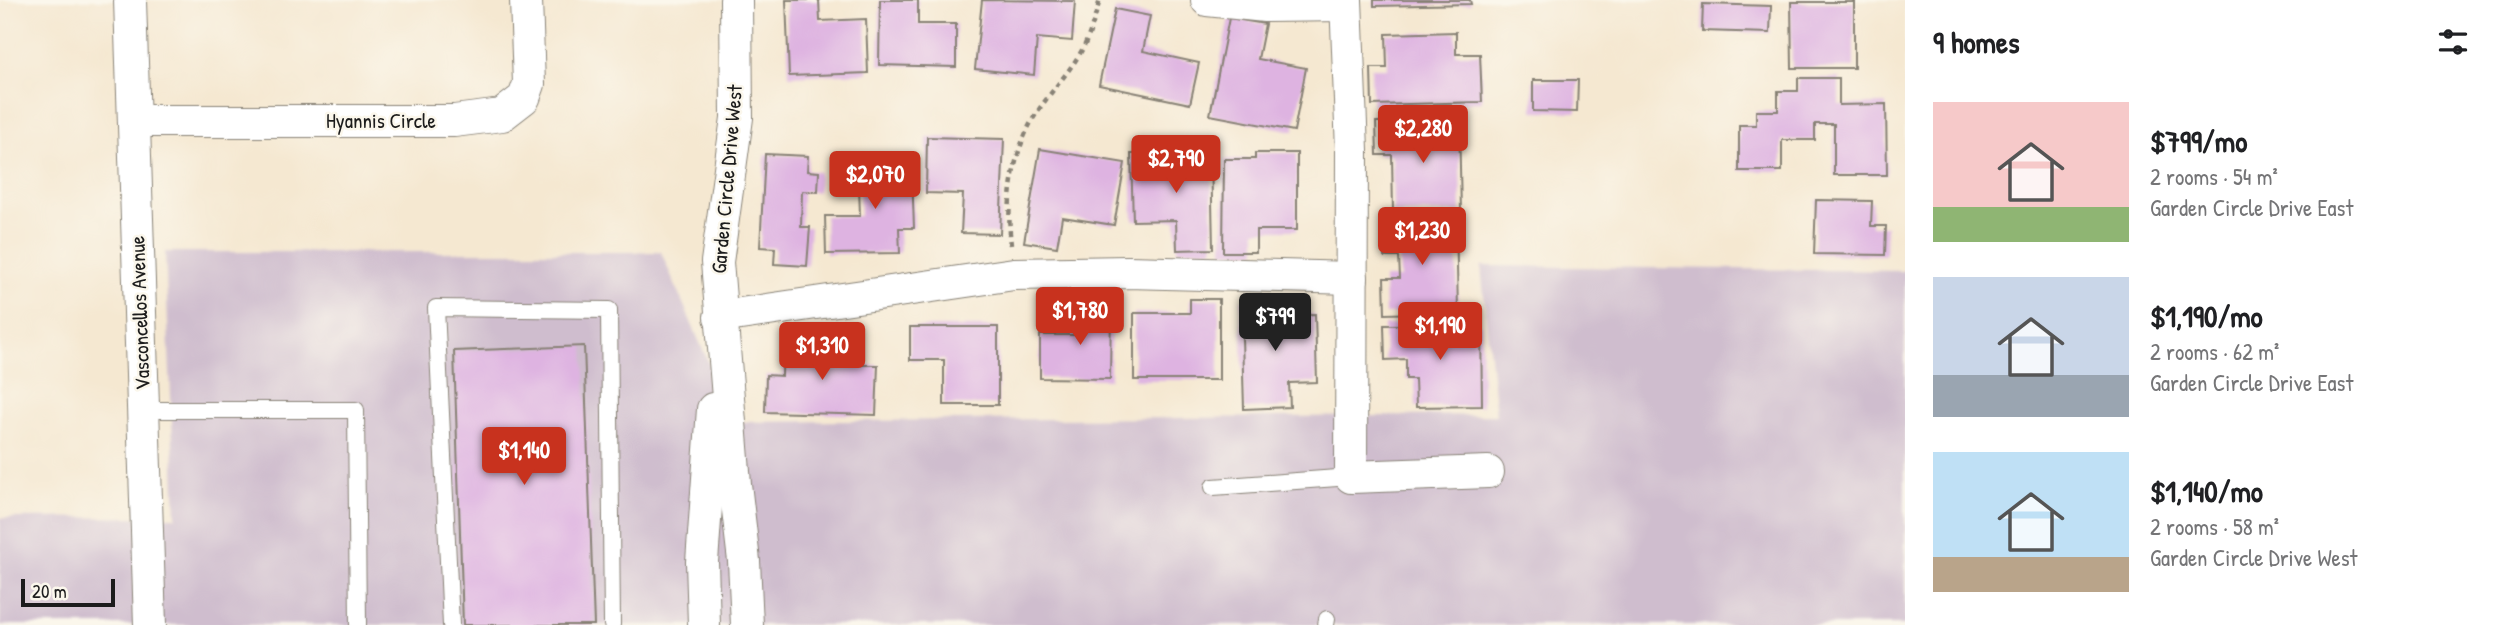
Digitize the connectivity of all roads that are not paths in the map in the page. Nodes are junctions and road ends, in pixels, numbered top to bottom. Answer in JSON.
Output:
{"nodes":[{"id":1,"x":130,"y":0,"type":"edge"},
{"id":2,"x":526,"y":0,"type":"edge"},
{"id":3,"x":736,"y":0,"type":"edge"},
{"id":4,"x":1207,"y":0,"type":"edge"},
{"id":5,"x":1346,"y":2,"type":"edge"},
{"id":6,"x":134,"y":121,"type":"junction"},
{"id":7,"x":1352,"y":278,"type":"junction"},
{"id":8,"x":720,"y":317,"type":"junction"},
{"id":9,"x":143,"y":410,"type":"junction"},
{"id":10,"x":1489,"y":472,"type":"dead end"},
{"id":11,"x":1351,"y":477,"type":"junction"},
{"id":12,"x":1213,"y":487,"type":"dead end"},
{"id":13,"x":150,"y":625,"type":"edge"},
{"id":14,"x":358,"y":625,"type":"edge"},
{"id":15,"x":452,"y":625,"type":"edge"},
{"id":16,"x":612,"y":625,"type":"edge"},
{"id":17,"x":704,"y":625,"type":"edge"},
{"id":18,"x":747,"y":625,"type":"edge"}],
"edges":[{"from":1,"to":6,"type":"street","name":"Vasconcellos Avenue"},
{"from":2,"to":6,"type":"street","name":"Hyannis Circle"},
{"from":3,"to":8,"type":"street","name":"Garden Circle Drive West"},
{"from":4,"to":5,"type":"street"},
{"from":5,"to":7,"type":"street"},
{"from":6,"to":9,"type":"street","name":"Vasconcellos Avenue"},
{"from":7,"to":8,"type":"street"},
{"from":7,"to":11,"type":"street"},
{"from":8,"to":17,"type":"street","name":"Garden Circle Drive West"},
{"from":8,"to":18,"type":"street","name":"Garden Circle Drive West"},
{"from":9,"to":13,"type":"street","name":"Vasconcellos Avenue"},
{"from":9,"to":14,"type":"lane"},
{"from":10,"to":11,"type":"street"},
{"from":11,"to":12,"type":"lane"},
{"from":15,"to":16,"type":"lane"}]}
